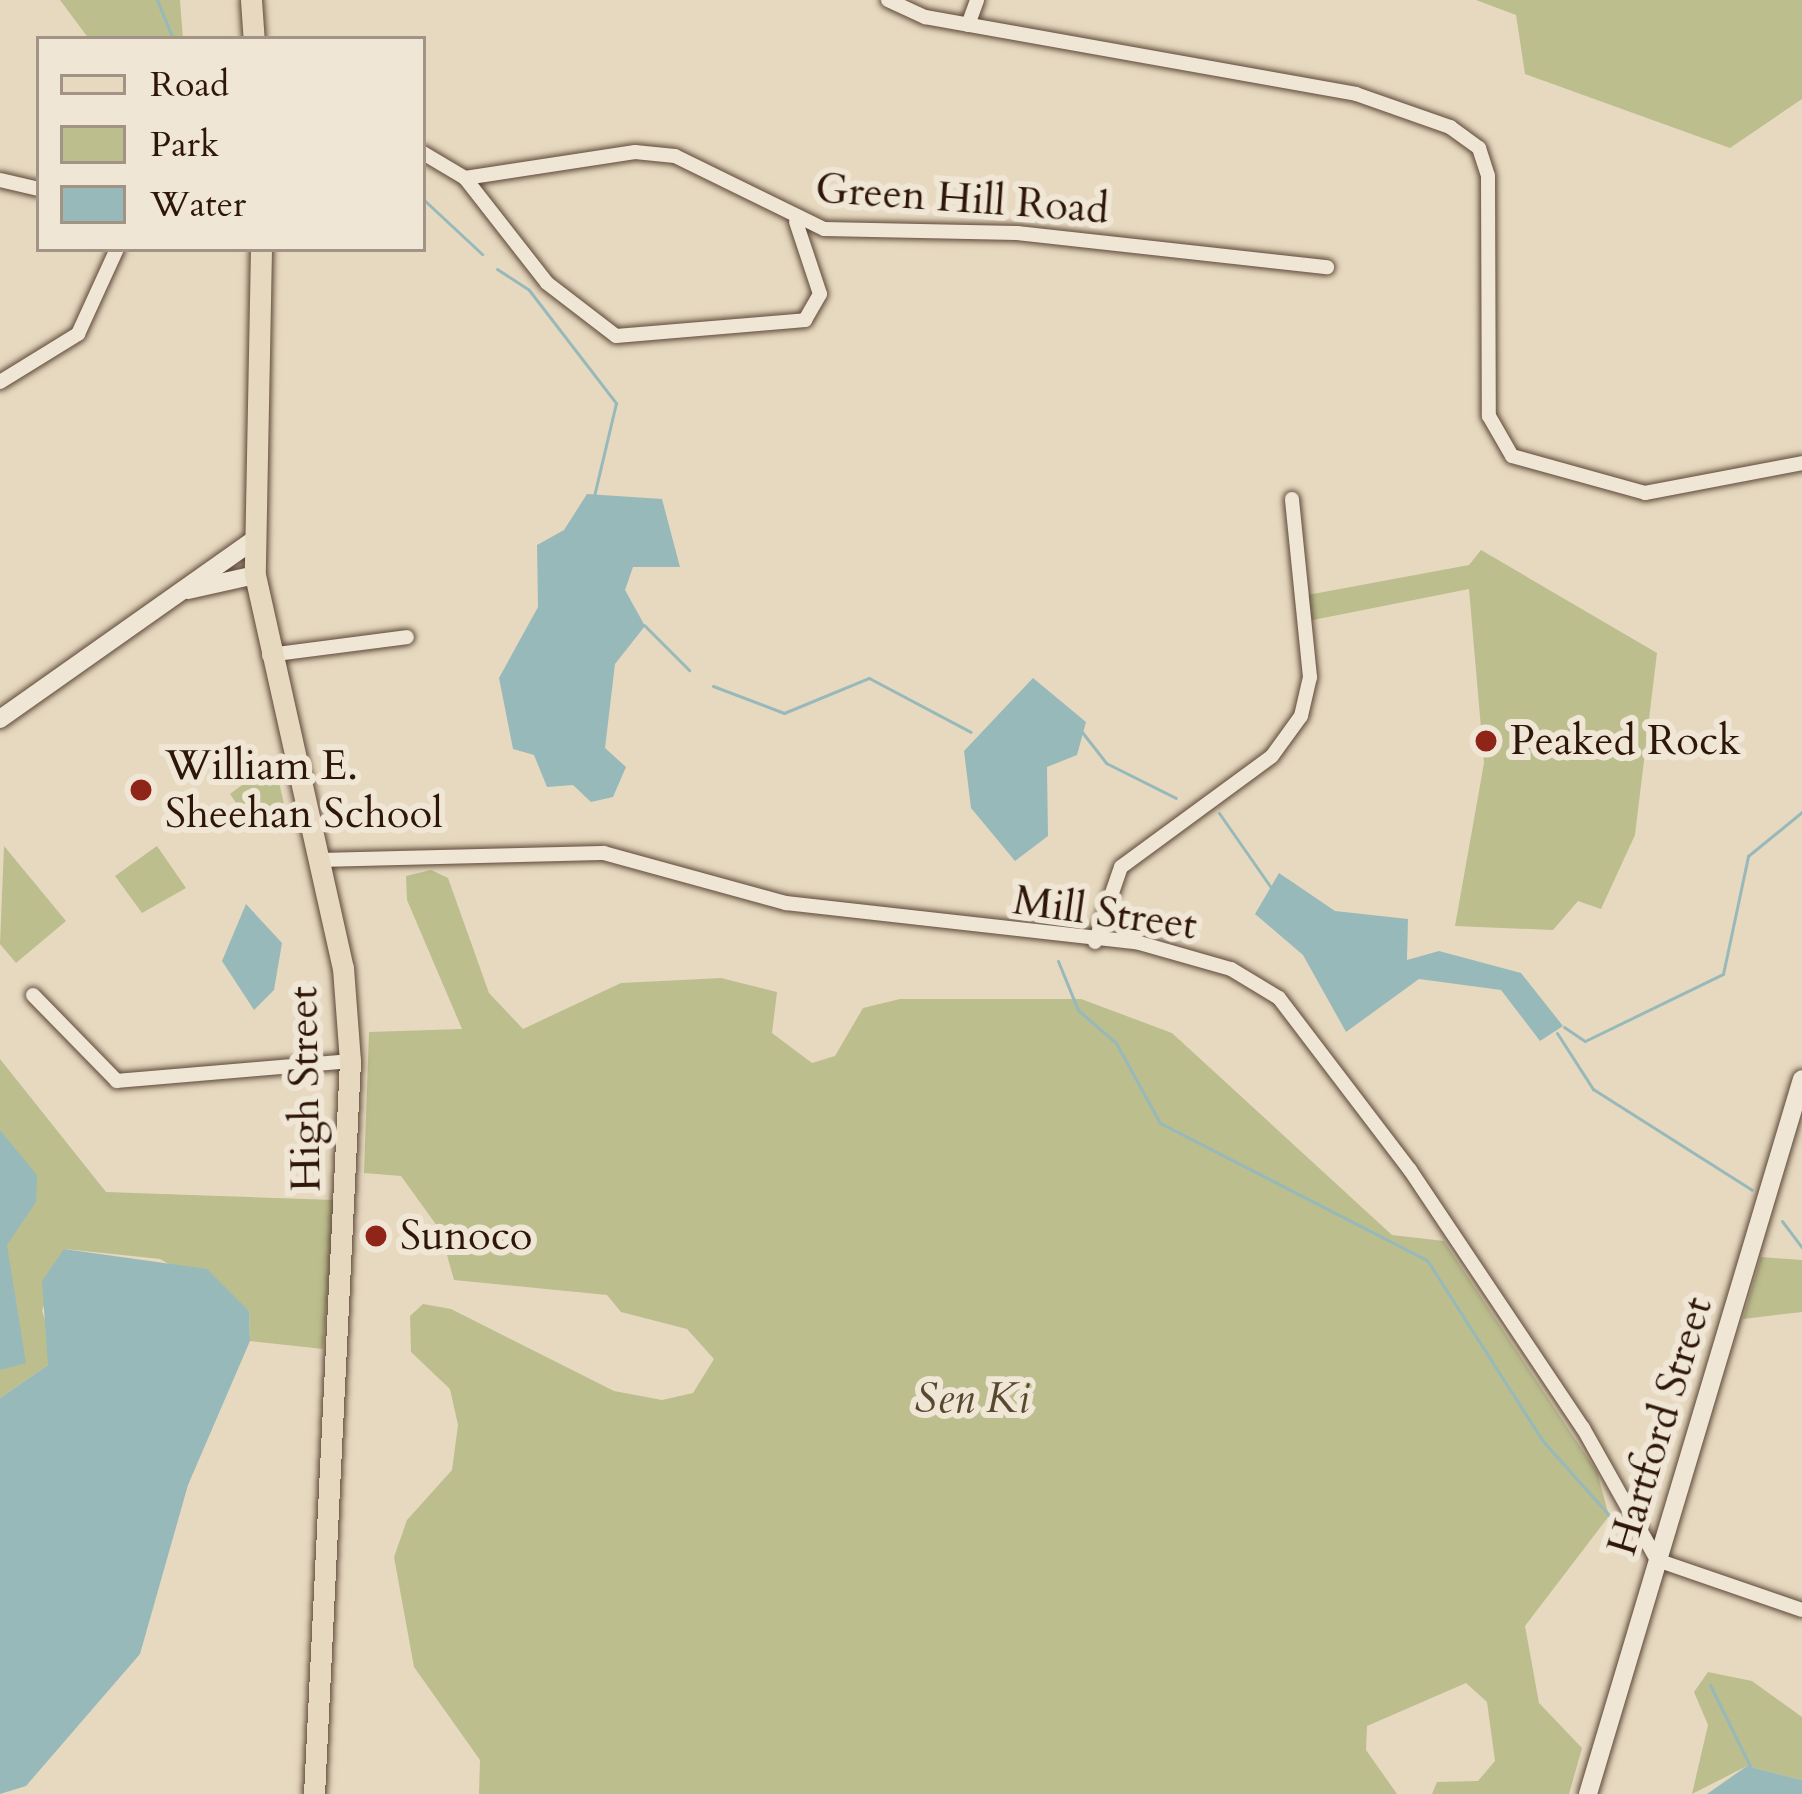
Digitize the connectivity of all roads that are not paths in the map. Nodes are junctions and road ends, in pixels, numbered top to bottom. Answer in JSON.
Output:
{"nodes":[{"id":1,"x":251,"y":0,"type":"edge"},
{"id":2,"x":889,"y":0,"type":"edge"},
{"id":3,"x":976,"y":0,"type":"edge"},
{"id":4,"x":968,"y":25,"type":"junction"},
{"id":5,"x":254,"y":36,"type":"edge"},
{"id":6,"x":426,"y":156,"type":"edge"},
{"id":7,"x":465,"y":178,"type":"junction"},
{"id":8,"x":0,"y":180,"type":"edge"},
{"id":9,"x":36,"y":188,"type":"edge"},
{"id":10,"x":796,"y":222,"type":"junction"},
{"id":11,"x":116,"y":252,"type":"edge"},
{"id":12,"x":261,"y":252,"type":"edge"},
{"id":13,"x":1327,"y":267,"type":"dead end"},
{"id":14,"x":0,"y":382,"type":"edge"},
{"id":15,"x":1802,"y":463,"type":"edge"},
{"id":16,"x":1292,"y":499,"type":"dead end"},
{"id":17,"x":252,"y":541,"type":"junction"},
{"id":18,"x":255,"y":575,"type":"junction"},
{"id":19,"x":177,"y":594,"type":"junction"},
{"id":20,"x":406,"y":637,"type":"dead end"},
{"id":21,"x":265,"y":655,"type":"junction"},
{"id":22,"x":0,"y":718,"type":"edge"},
{"id":23,"x":316,"y":860,"type":"junction"},
{"id":24,"x":1095,"y":942,"type":"junction"},
{"id":25,"x":33,"y":995,"type":"dead end"},
{"id":26,"x":350,"y":1061,"type":"junction"},
{"id":27,"x":1802,"y":1079,"type":"edge"},
{"id":28,"x":1657,"y":1560,"type":"junction"},
{"id":29,"x":1802,"y":1610,"type":"edge"},
{"id":30,"x":314,"y":1794,"type":"edge"},
{"id":31,"x":1588,"y":1794,"type":"edge"}],
"edges":[{"from":1,"to":5,"type":"main road"},
{"from":2,"to":4,"type":"street"},
{"from":3,"to":4,"type":"street"},
{"from":4,"to":15,"type":"street"},
{"from":6,"to":7,"type":"street"},
{"from":7,"to":10,"type":"street","name":"Green Hill Road"},
{"from":7,"to":10,"type":"street"},
{"from":8,"to":9,"type":"street"},
{"from":10,"to":13,"type":"street","name":"Green Hill Road"},
{"from":11,"to":14,"type":"street"},
{"from":12,"to":17,"type":"main road","name":"High Street"},
{"from":16,"to":24,"type":"street"},
{"from":17,"to":18,"type":"main road","name":"High Street"},
{"from":17,"to":19,"type":"street"},
{"from":18,"to":19,"type":"street"},
{"from":18,"to":21,"type":"main road","name":"High Street"},
{"from":19,"to":22,"type":"street"},
{"from":20,"to":21,"type":"street"},
{"from":21,"to":23,"type":"main road","name":"High Street"},
{"from":23,"to":24,"type":"street","name":"Mill Street"},
{"from":23,"to":26,"type":"main road","name":"High Street"},
{"from":24,"to":28,"type":"street","name":"Mill Street"},
{"from":25,"to":26,"type":"street"},
{"from":26,"to":30,"type":"main road","name":"High Street"},
{"from":27,"to":28,"type":"street","name":"Hartford Street"},
{"from":28,"to":29,"type":"street"},
{"from":28,"to":31,"type":"street","name":"Hartford Street"}]}
